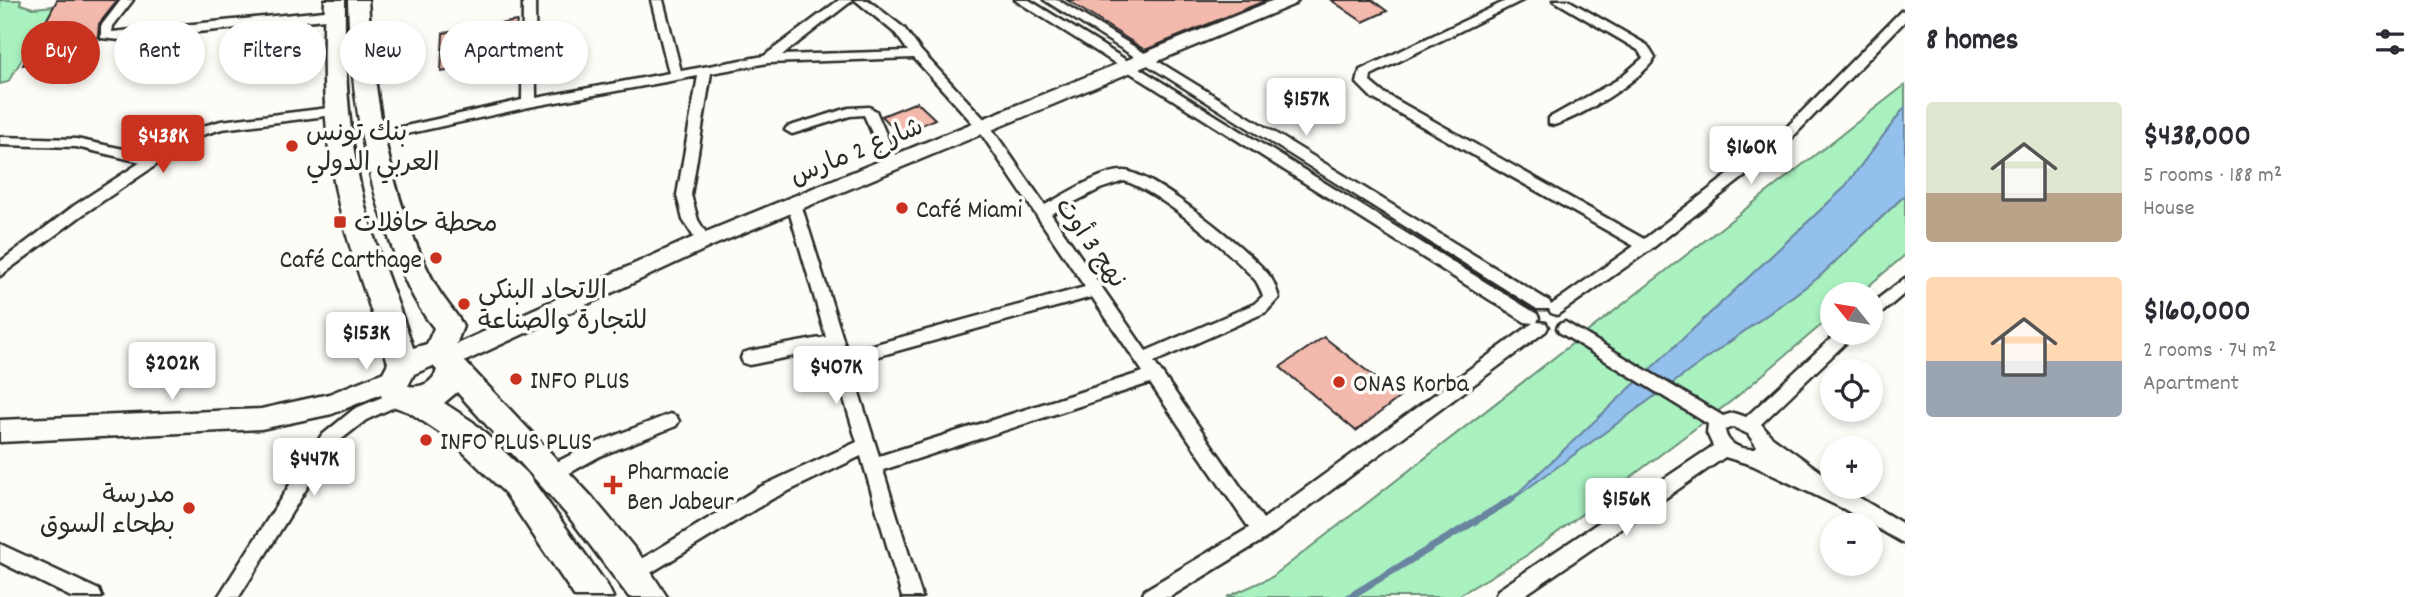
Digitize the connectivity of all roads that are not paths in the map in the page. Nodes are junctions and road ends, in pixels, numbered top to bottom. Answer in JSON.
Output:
{"nodes":[{"id":1,"x":127,"y":0,"type":"edge"},
{"id":2,"x":358,"y":0,"type":"edge"},
{"id":3,"x":529,"y":0,"type":"edge"},
{"id":4,"x":657,"y":0,"type":"edge"},
{"id":5,"x":847,"y":0,"type":"edge"},
{"id":6,"x":860,"y":0,"type":"edge"},
{"id":7,"x":1021,"y":0,"type":"edge"},
{"id":8,"x":1051,"y":0,"type":"edge"},
{"id":9,"x":1289,"y":0,"type":"edge"},
{"id":10,"x":1517,"y":0,"type":"edge"},
{"id":11,"x":1559,"y":0,"type":"edge"},
{"id":12,"x":335,"y":7,"type":"edge"},
{"id":13,"x":1905,"y":14,"type":"edge"},
{"id":14,"x":917,"y":54,"type":"junction"},
{"id":15,"x":768,"y":59,"type":"junction"},
{"id":16,"x":1136,"y":63,"type":"junction"},
{"id":17,"x":705,"y":70,"type":"junction"},
{"id":18,"x":676,"y":77,"type":"junction"},
{"id":19,"x":529,"y":103,"type":"junction"},
{"id":20,"x":337,"y":111,"type":"junction"},
{"id":21,"x":1554,"y":121,"type":"dead end"},
{"id":22,"x":983,"y":126,"type":"junction"},
{"id":23,"x":792,"y":130,"type":"dead end"},
{"id":24,"x":370,"y":138,"type":"junction"},
{"id":25,"x":0,"y":141,"type":"edge"},
{"id":26,"x":155,"y":160,"type":"junction"},
{"id":27,"x":892,"y":164,"type":"junction"},
{"id":28,"x":794,"y":204,"type":"junction"},
{"id":29,"x":1041,"y":213,"type":"junction"},
{"id":30,"x":704,"y":241,"type":"junction"},
{"id":31,"x":1645,"y":246,"type":"junction"},
{"id":32,"x":0,"y":270,"type":"edge"},
{"id":33,"x":1905,"y":284,"type":"edge"},
{"id":34,"x":1095,"y":290,"type":"junction"},
{"id":35,"x":1883,"y":303,"type":"edge"},
{"id":36,"x":1543,"y":315,"type":"junction"},
{"id":37,"x":1571,"y":332,"type":"junction"},
{"id":38,"x":836,"y":341,"type":"junction"},
{"id":39,"x":1835,"y":345,"type":"edge"},
{"id":40,"x":749,"y":358,"type":"dead end"},
{"id":41,"x":1144,"y":359,"type":"junction"},
{"id":42,"x":445,"y":360,"type":"junction"},
{"id":43,"x":842,"y":360,"type":"junction"},
{"id":44,"x":1155,"y":375,"type":"junction"},
{"id":45,"x":401,"y":386,"type":"junction"},
{"id":46,"x":1714,"y":419,"type":"junction"},
{"id":47,"x":670,"y":421,"type":"dead end"},
{"id":48,"x":1749,"y":425,"type":"junction"},
{"id":49,"x":0,"y":431,"type":"edge"},
{"id":50,"x":867,"y":445,"type":"junction"},
{"id":51,"x":1725,"y":447,"type":"junction"},
{"id":52,"x":1760,"y":450,"type":"junction"},
{"id":53,"x":874,"y":465,"type":"junction"},
{"id":54,"x":551,"y":474,"type":"junction"},
{"id":55,"x":1261,"y":531,"type":"junction"},
{"id":56,"x":1905,"y":535,"type":"edge"},
{"id":57,"x":0,"y":552,"type":"edge"},
{"id":58,"x":642,"y":586,"type":"edge"},
{"id":59,"x":92,"y":597,"type":"edge"},
{"id":60,"x":228,"y":597,"type":"edge"},
{"id":61,"x":595,"y":597,"type":"edge"},
{"id":62,"x":912,"y":597,"type":"edge"},
{"id":63,"x":1152,"y":597,"type":"edge"},
{"id":64,"x":1505,"y":597,"type":"edge"}],
"edges":[{"from":1,"to":12,"type":"street"},
{"from":2,"to":24,"type":"highway"},
{"from":3,"to":19,"type":"street"},
{"from":4,"to":18,"type":"street"},
{"from":5,"to":15,"type":"street"},
{"from":6,"to":14,"type":"street","name":"نهج 3 أوت"},
{"from":7,"to":16,"type":"street"},
{"from":8,"to":16,"type":"street"},
{"from":9,"to":16,"type":"street","name":"شارع 2 مارس"},
{"from":10,"to":31,"type":"street"},
{"from":11,"to":21,"type":"street"},
{"from":12,"to":20,"type":"highway"},
{"from":13,"to":31,"type":"street"},
{"from":14,"to":15,"type":"street"},
{"from":14,"to":22,"type":"street","name":"نهج 3 أوت"},
{"from":15,"to":17,"type":"street"},
{"from":16,"to":22,"type":"street","name":"شارع 2 مارس"},
{"from":16,"to":36,"type":"street"},
{"from":17,"to":18,"type":"street"},
{"from":17,"to":30,"type":"street"},
{"from":18,"to":19,"type":"street"},
{"from":19,"to":24,"type":"street"},
{"from":20,"to":26,"type":"street"},
{"from":20,"to":45,"type":"highway"},
{"from":22,"to":27,"type":"street","name":"شارع 2 مارس"},
{"from":22,"to":29,"type":"street","name":"نهج 3 أوت"},
{"from":23,"to":27,"type":"street"},
{"from":24,"to":42,"type":"highway"},
{"from":25,"to":26,"type":"street"},
{"from":26,"to":32,"type":"street"},
{"from":27,"to":28,"type":"street","name":"شارع 2 مارس"},
{"from":28,"to":30,"type":"street","name":"شارع 2 مارس"},
{"from":28,"to":38,"type":"street"},
{"from":29,"to":34,"type":"street","name":"نهج 3 أوت"},
{"from":29,"to":41,"type":"street"},
{"from":30,"to":42,"type":"street","name":"شارع 2 مارس"},
{"from":31,"to":36,"type":"street"},
{"from":33,"to":35,"type":"street"},
{"from":34,"to":41,"type":"street","name":"نهج 3 أوت"},
{"from":34,"to":43,"type":"street"},
{"from":36,"to":37,"type":"street"},
{"from":36,"to":37,"type":"street"},
{"from":36,"to":55,"type":"street"},
{"from":37,"to":46,"type":"street"},
{"from":38,"to":40,"type":"street"},
{"from":38,"to":43,"type":"street"},
{"from":39,"to":48,"type":"street"},
{"from":41,"to":44,"type":"street","name":"نهج 3 أوت"},
{"from":42,"to":45,"type":"highway"},
{"from":42,"to":45,"type":"highway"},
{"from":42,"to":54,"type":"highway"},
{"from":43,"to":50,"type":"street"},
{"from":44,"to":53,"type":"street"},
{"from":44,"to":55,"type":"street","name":"نهج 3 أوت"},
{"from":45,"to":49,"type":"street"},
{"from":45,"to":60,"type":"street"},
{"from":45,"to":61,"type":"highway"},
{"from":46,"to":48,"type":"street"},
{"from":46,"to":51,"type":"street"},
{"from":47,"to":54,"type":"street"},
{"from":48,"to":52,"type":"street"},
{"from":50,"to":53,"type":"street"},
{"from":50,"to":58,"type":"street"},
{"from":51,"to":52,"type":"street"},
{"from":51,"to":64,"type":"street"},
{"from":52,"to":56,"type":"street"},
{"from":53,"to":62,"type":"street"},
{"from":54,"to":58,"type":"highway"},
{"from":55,"to":63,"type":"street"},
{"from":57,"to":59,"type":"street"}]}
